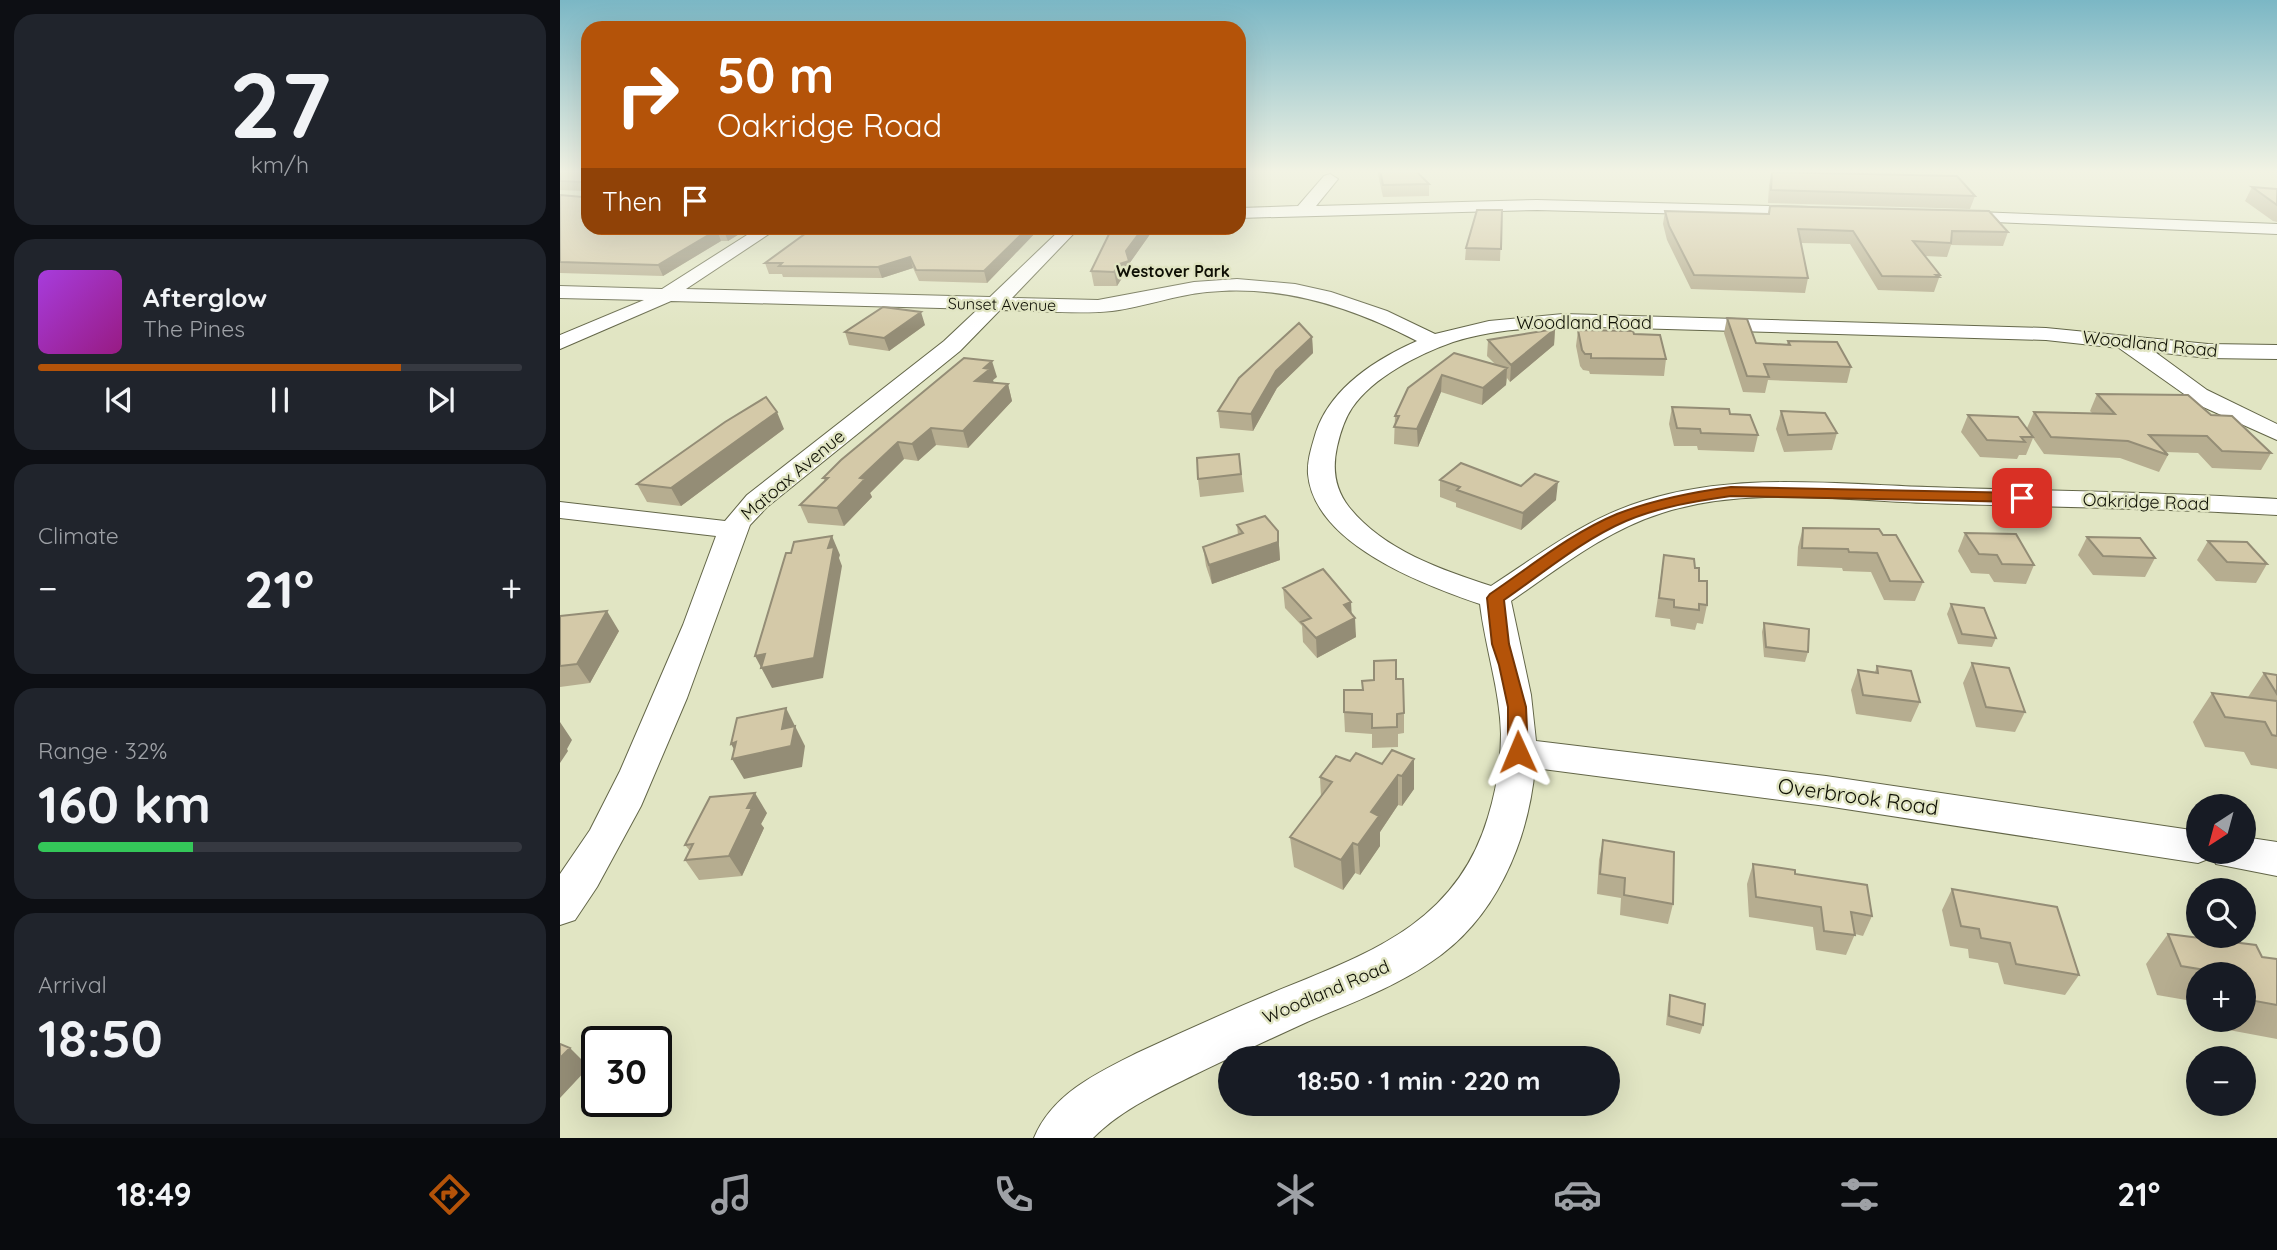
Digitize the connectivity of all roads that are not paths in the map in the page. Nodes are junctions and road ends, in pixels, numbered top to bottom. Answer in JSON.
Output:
{"nodes":[{"id":1,"x":2135,"y":223,"type":"edge"},
{"id":2,"x":2277,"y":229,"type":"edge"},
{"id":3,"x":758,"y":235,"type":"edge"},
{"id":4,"x":1064,"y":235,"type":"edge"},
{"id":5,"x":685,"y":280,"type":"junction"},
{"id":6,"x":560,"y":292,"type":"edge"},
{"id":7,"x":638,"y":294,"type":"junction"},
{"id":8,"x":668,"y":295,"type":"junction"},
{"id":9,"x":995,"y":304,"type":"junction"},
{"id":10,"x":560,"y":325,"type":"edge"},
{"id":11,"x":2104,"y":340,"type":"junction"},
{"id":12,"x":1432,"y":341,"type":"junction"},
{"id":13,"x":560,"y":343,"type":"edge"},
{"id":14,"x":2277,"y":352,"type":"edge"},
{"id":15,"x":2277,"y":433,"type":"edge"},
{"id":16,"x":2277,"y":507,"type":"edge"},
{"id":17,"x":560,"y":510,"type":"edge"},
{"id":18,"x":733,"y":530,"type":"junction"},
{"id":19,"x":1495,"y":598,"type":"junction"},
{"id":20,"x":1518,"y":752,"type":"junction"},
{"id":21,"x":2186,"y":846,"type":"edge"},
{"id":22,"x":2256,"y":856,"type":"edge"},
{"id":23,"x":2277,"y":859,"type":"edge"},
{"id":24,"x":560,"y":907,"type":"edge"},
{"id":25,"x":1059,"y":1138,"type":"edge"}],
"edges":[{"from":1,"to":2,"type":"street"},
{"from":3,"to":5,"type":"street"},
{"from":4,"to":9,"type":"street","name":"Matoax Avenue"},
{"from":5,"to":7,"type":"street"},
{"from":5,"to":8,"type":"street"},
{"from":6,"to":7,"type":"street","name":"Sunset Avenue"},
{"from":7,"to":8,"type":"street","name":"Sunset Avenue"},
{"from":7,"to":10,"type":"street"},
{"from":8,"to":9,"type":"street","name":"Sunset Avenue"},
{"from":8,"to":13,"type":"street"},
{"from":9,"to":12,"type":"street","name":"Sunset Avenue"},
{"from":9,"to":18,"type":"street","name":"Matoax Avenue"},
{"from":11,"to":12,"type":"street","name":"Woodland Road"},
{"from":11,"to":14,"type":"street","name":"Woodland Road"},
{"from":11,"to":15,"type":"street"},
{"from":12,"to":19,"type":"street","name":"Woodland Road"},
{"from":16,"to":19,"type":"street","name":"Oakridge Road"},
{"from":17,"to":18,"type":"street"},
{"from":18,"to":24,"type":"street","name":"Matoax Avenue"},
{"from":19,"to":20,"type":"street","name":"Woodland Road"},
{"from":20,"to":21,"type":"street","name":"Overbrook Road"},
{"from":20,"to":25,"type":"street","name":"Woodland Road"},
{"from":22,"to":23,"type":"street"}]}
